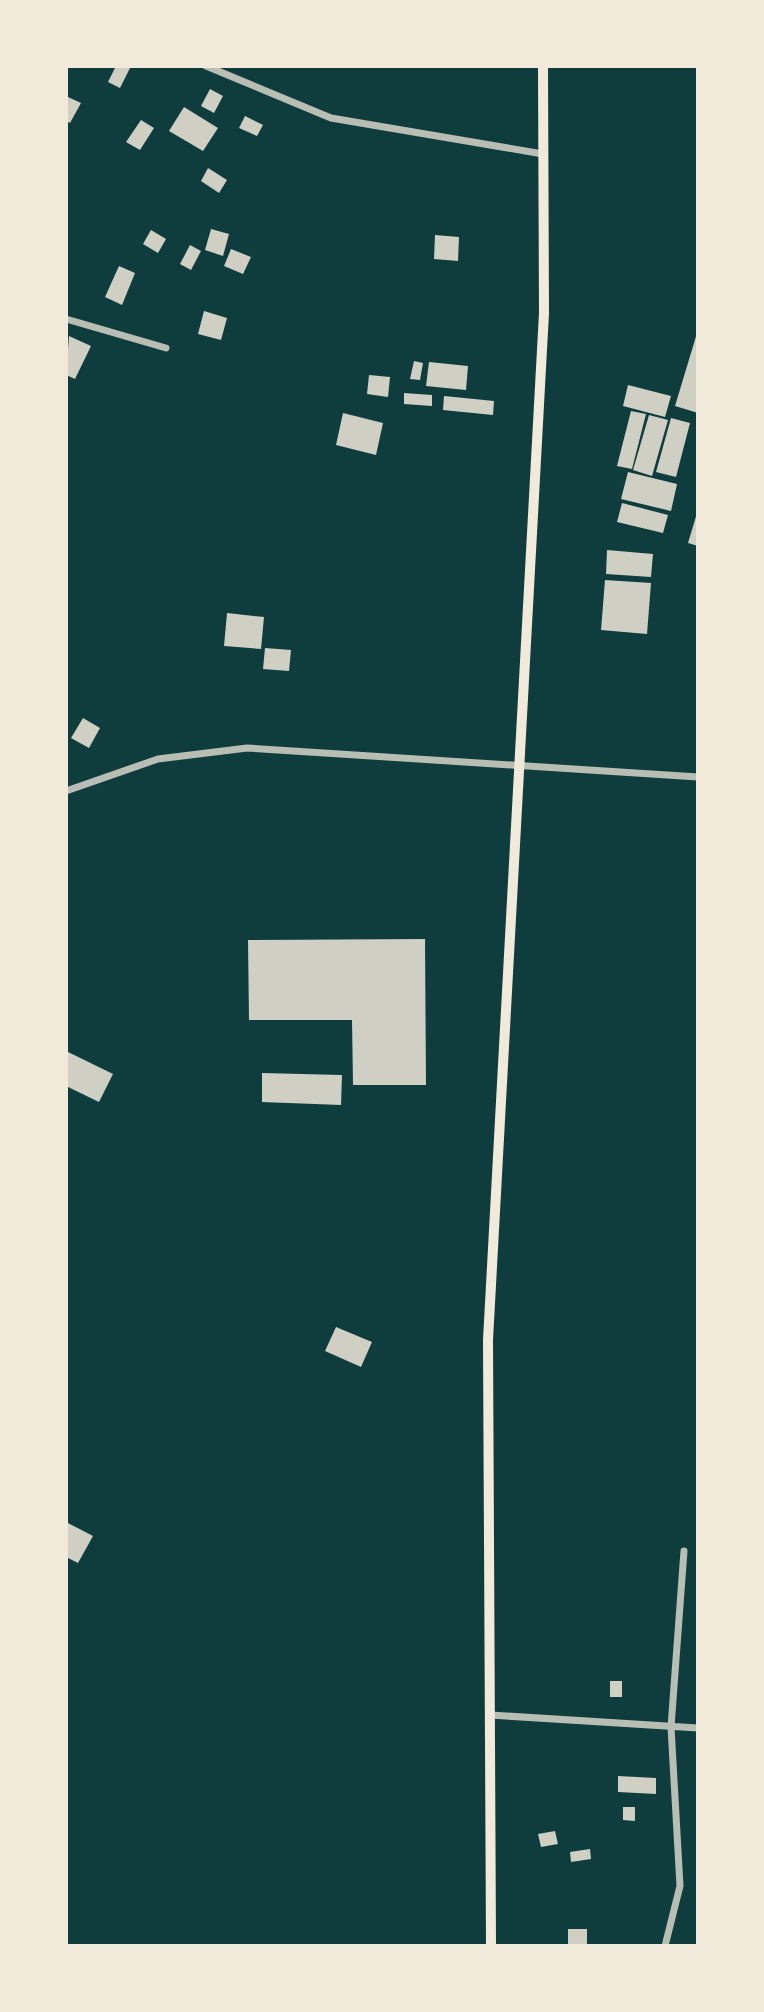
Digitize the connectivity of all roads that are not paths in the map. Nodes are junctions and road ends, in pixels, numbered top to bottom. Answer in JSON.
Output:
{"nodes":[{"id":1,"x":206,"y":66,"type":"edge"},
{"id":2,"x":543,"y":66,"type":"edge"},
{"id":3,"x":543,"y":154,"type":"junction"},
{"id":4,"x":66,"y":319,"type":"edge"},
{"id":5,"x":166,"y":348,"type":"dead end"},
{"id":6,"x":520,"y":767,"type":"junction"},
{"id":7,"x":698,"y":777,"type":"edge"},
{"id":8,"x":66,"y":791,"type":"edge"},
{"id":9,"x":684,"y":1551,"type":"dead end"},
{"id":10,"x":490,"y":1715,"type":"junction"},
{"id":11,"x":671,"y":1727,"type":"junction"},
{"id":12,"x":698,"y":1728,"type":"edge"},
{"id":13,"x":491,"y":1946,"type":"edge"},
{"id":14,"x":665,"y":1946,"type":"edge"}],
"edges":[{"from":1,"to":3,"type":"street"},
{"from":2,"to":3,"type":"main road"},
{"from":3,"to":6,"type":"main road"},
{"from":4,"to":5,"type":"street"},
{"from":6,"to":7,"type":"street"},
{"from":6,"to":8,"type":"street"},
{"from":6,"to":10,"type":"main road"},
{"from":9,"to":11,"type":"street"},
{"from":10,"to":11,"type":"street"},
{"from":10,"to":13,"type":"main road"},
{"from":11,"to":12,"type":"street"},
{"from":11,"to":14,"type":"street"}]}
